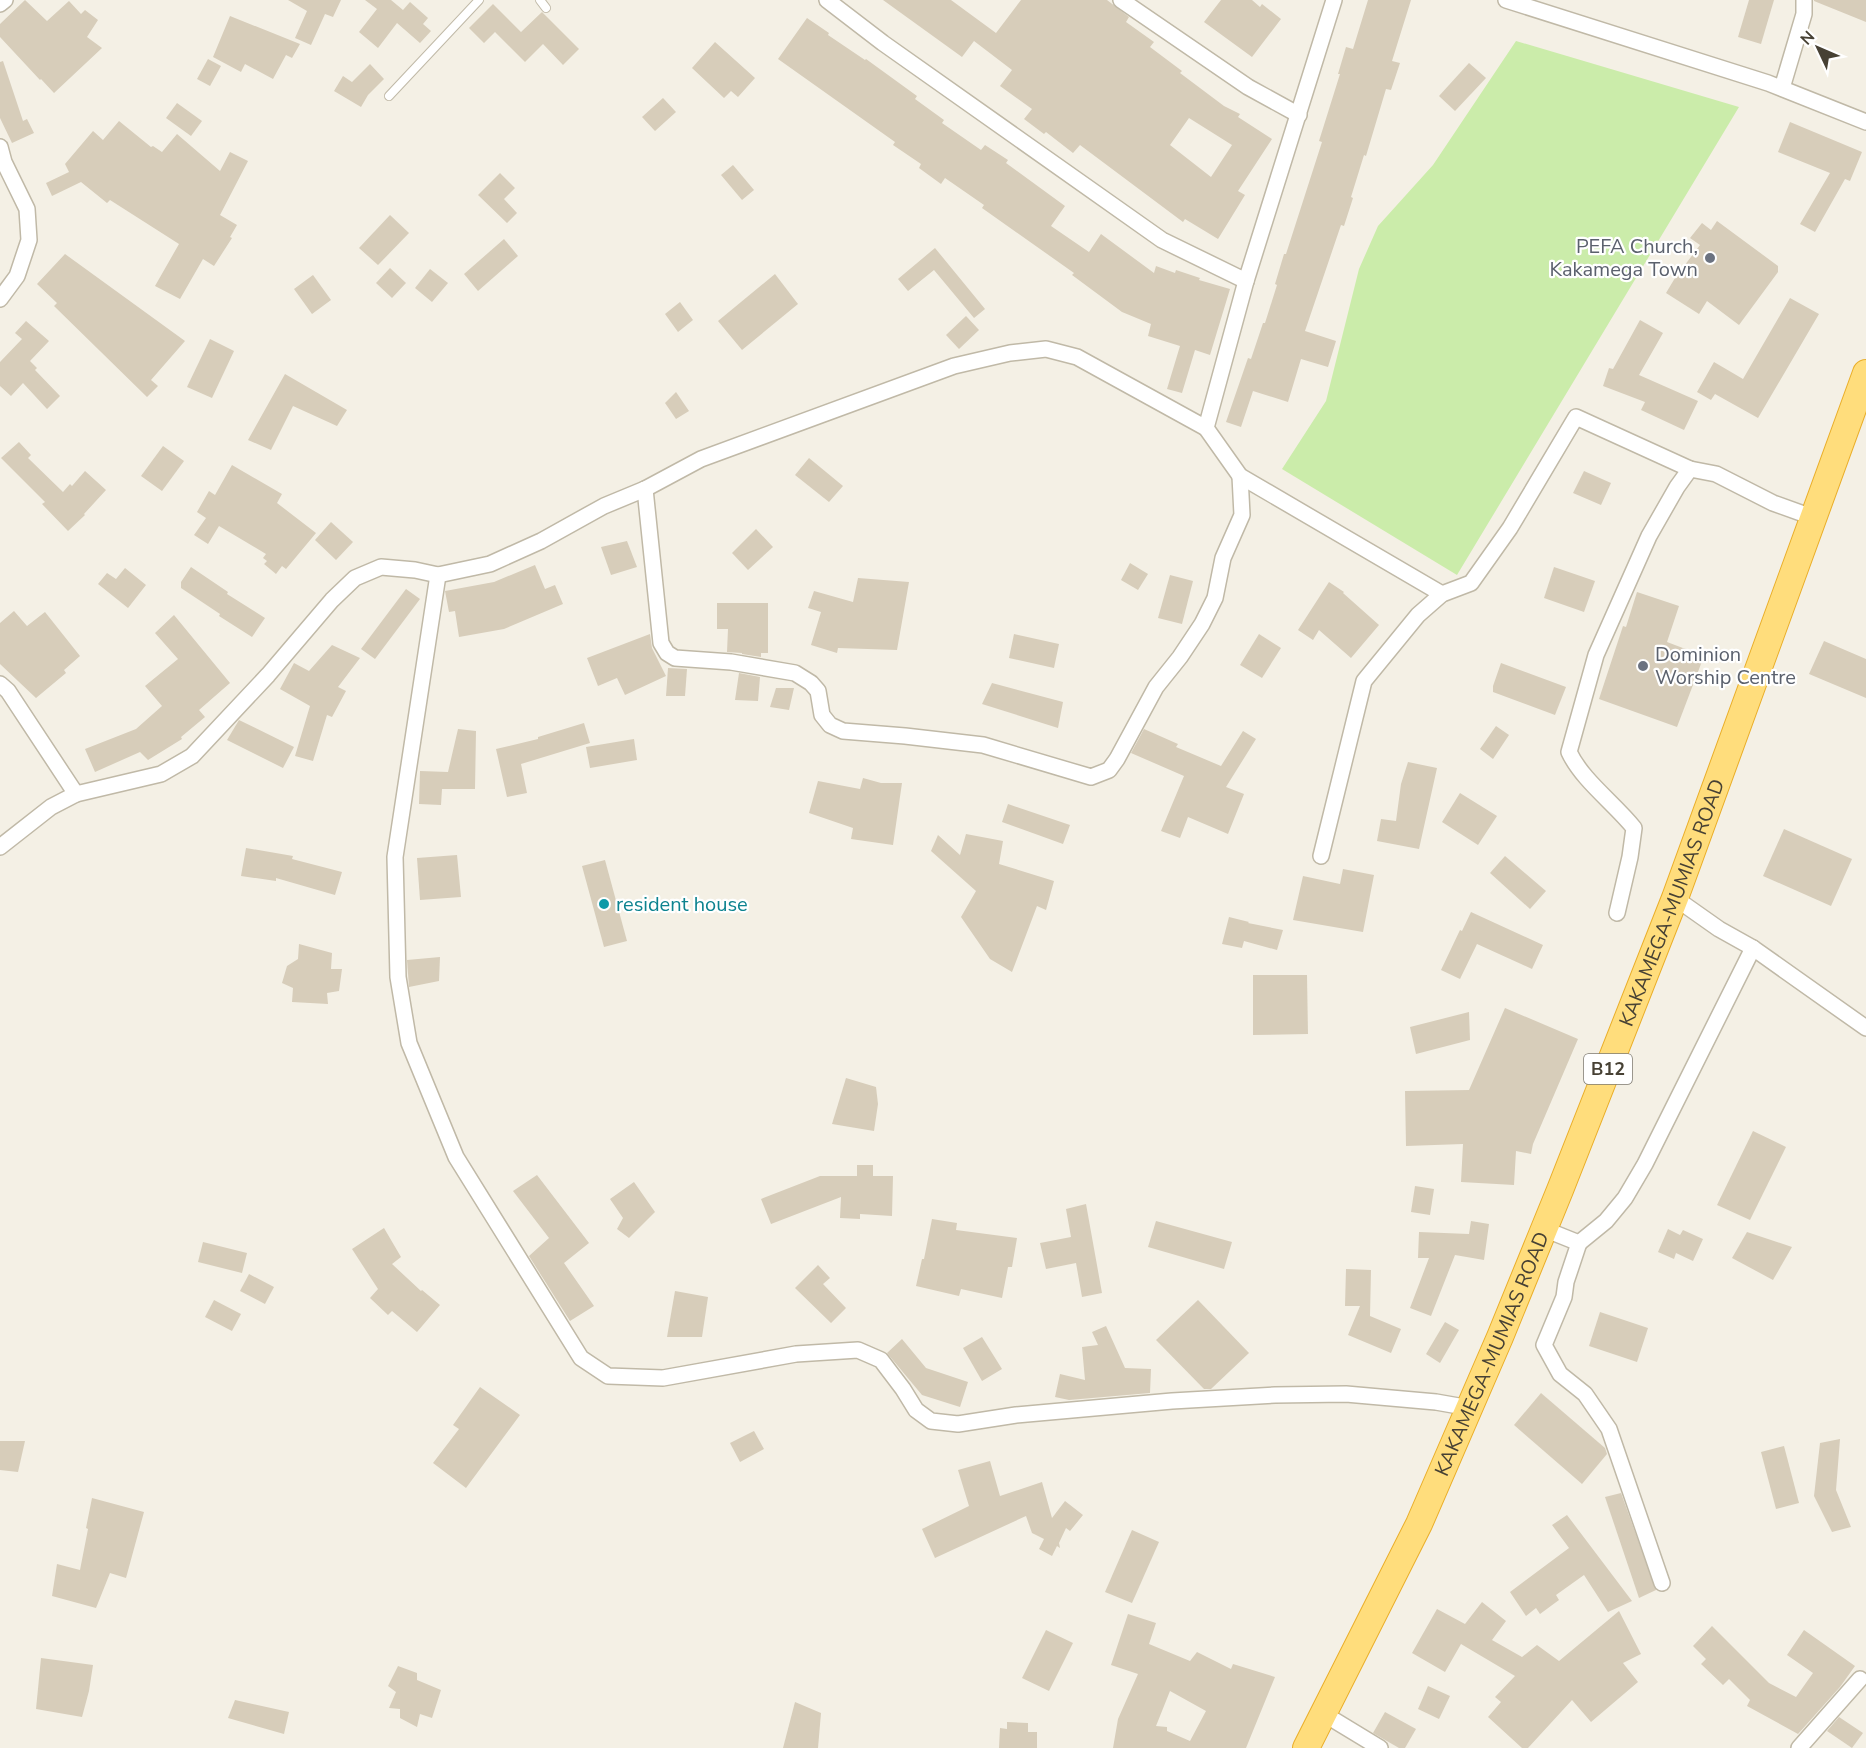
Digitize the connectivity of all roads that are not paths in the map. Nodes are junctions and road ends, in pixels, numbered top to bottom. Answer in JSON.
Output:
{"nodes":[{"id":1,"x":5,"y":0,"type":"edge"},
{"id":2,"x":479,"y":0,"type":"edge"},
{"id":3,"x":540,"y":0,"type":"edge"},
{"id":4,"x":828,"y":0,"type":"edge"},
{"id":5,"x":1121,"y":0,"type":"edge"},
{"id":6,"x":1334,"y":0,"type":"edge"},
{"id":7,"x":1506,"y":0,"type":"edge"},
{"id":8,"x":1804,"y":0,"type":"edge"},
{"id":9,"x":0,"y":4,"type":"edge"},
{"id":10,"x":546,"y":8,"type":"dead end"},
{"id":11,"x":1782,"y":88,"type":"junction"},
{"id":12,"x":389,"y":96,"type":"dead end"},
{"id":13,"x":1299,"y":115,"type":"junction"},
{"id":14,"x":1866,"y":122,"type":"edge"},
{"id":15,"x":0,"y":147,"type":"edge"},
{"id":16,"x":1246,"y":281,"type":"junction"},
{"id":17,"x":0,"y":299,"type":"edge"},
{"id":18,"x":1866,"y":373,"type":"edge"},
{"id":19,"x":1206,"y":428,"type":"junction"},
{"id":20,"x":1690,"y":469,"type":"junction"},
{"id":21,"x":1239,"y":476,"type":"junction"},
{"id":22,"x":645,"y":489,"type":"junction"},
{"id":23,"x":1812,"y":517,"type":"junction"},
{"id":24,"x":438,"y":575,"type":"junction"},
{"id":25,"x":1442,"y":594,"type":"junction"},
{"id":26,"x":0,"y":684,"type":"edge"},
{"id":27,"x":76,"y":794,"type":"junction"},
{"id":28,"x":0,"y":847,"type":"edge"},
{"id":29,"x":1321,"y":856,"type":"dead end"},
{"id":30,"x":1675,"y":898,"type":"junction"},
{"id":31,"x":1617,"y":913,"type":"dead end"},
{"id":32,"x":1753,"y":948,"type":"junction"},
{"id":33,"x":1866,"y":1028,"type":"edge"},
{"id":34,"x":1544,"y":1229,"type":"junction"},
{"id":35,"x":1579,"y":1243,"type":"junction"},
{"id":36,"x":1470,"y":1408,"type":"junction"},
{"id":37,"x":1662,"y":1583,"type":"dead end"},
{"id":38,"x":1860,"y":1679,"type":"dead end"},
{"id":39,"x":1324,"y":1714,"type":"junction"},
{"id":40,"x":1306,"y":1748,"type":"edge"},
{"id":41,"x":1380,"y":1748,"type":"edge"},
{"id":42,"x":1799,"y":1748,"type":"edge"}],
"edges":[{"from":1,"to":9,"type":"street"},
{"from":2,"to":12,"type":"lane"},
{"from":3,"to":10,"type":"lane"},
{"from":4,"to":16,"type":"street"},
{"from":5,"to":13,"type":"street"},
{"from":6,"to":13,"type":"street"},
{"from":7,"to":11,"type":"street"},
{"from":8,"to":11,"type":"street"},
{"from":11,"to":14,"type":"street"},
{"from":13,"to":16,"type":"street"},
{"from":15,"to":17,"type":"street"},
{"from":16,"to":19,"type":"street"},
{"from":18,"to":23,"type":"highway","name":"KAKAMEGA-MUMIAS ROAD","number":"B12"},
{"from":19,"to":21,"type":"street"},
{"from":19,"to":22,"type":"street"},
{"from":20,"to":23,"type":"street"},
{"from":20,"to":25,"type":"street"},
{"from":20,"to":31,"type":"street"},
{"from":21,"to":22,"type":"street"},
{"from":21,"to":25,"type":"street"},
{"from":22,"to":24,"type":"street"},
{"from":23,"to":30,"type":"highway","name":"KAKAMEGA-MUMIAS ROAD","number":"B12"},
{"from":24,"to":27,"type":"street"},
{"from":24,"to":36,"type":"street"},
{"from":25,"to":29,"type":"street"},
{"from":26,"to":27,"type":"street"},
{"from":27,"to":28,"type":"street"},
{"from":30,"to":32,"type":"street"},
{"from":30,"to":34,"type":"highway","name":"KAKAMEGA-MUMIAS ROAD","number":"B12"},
{"from":32,"to":33,"type":"street"},
{"from":32,"to":35,"type":"street"},
{"from":34,"to":35,"type":"street"},
{"from":34,"to":36,"type":"highway","name":"KAKAMEGA-MUMIAS ROAD","number":"B12"},
{"from":35,"to":37,"type":"street"},
{"from":36,"to":39,"type":"highway","name":"KAKAMEGA-MUMIAS ROAD","number":"B12"},
{"from":38,"to":42,"type":"street"},
{"from":39,"to":40,"type":"highway","name":"KAKAMEGA-MUMIAS ROAD","number":"B12"},
{"from":39,"to":41,"type":"street"}]}
